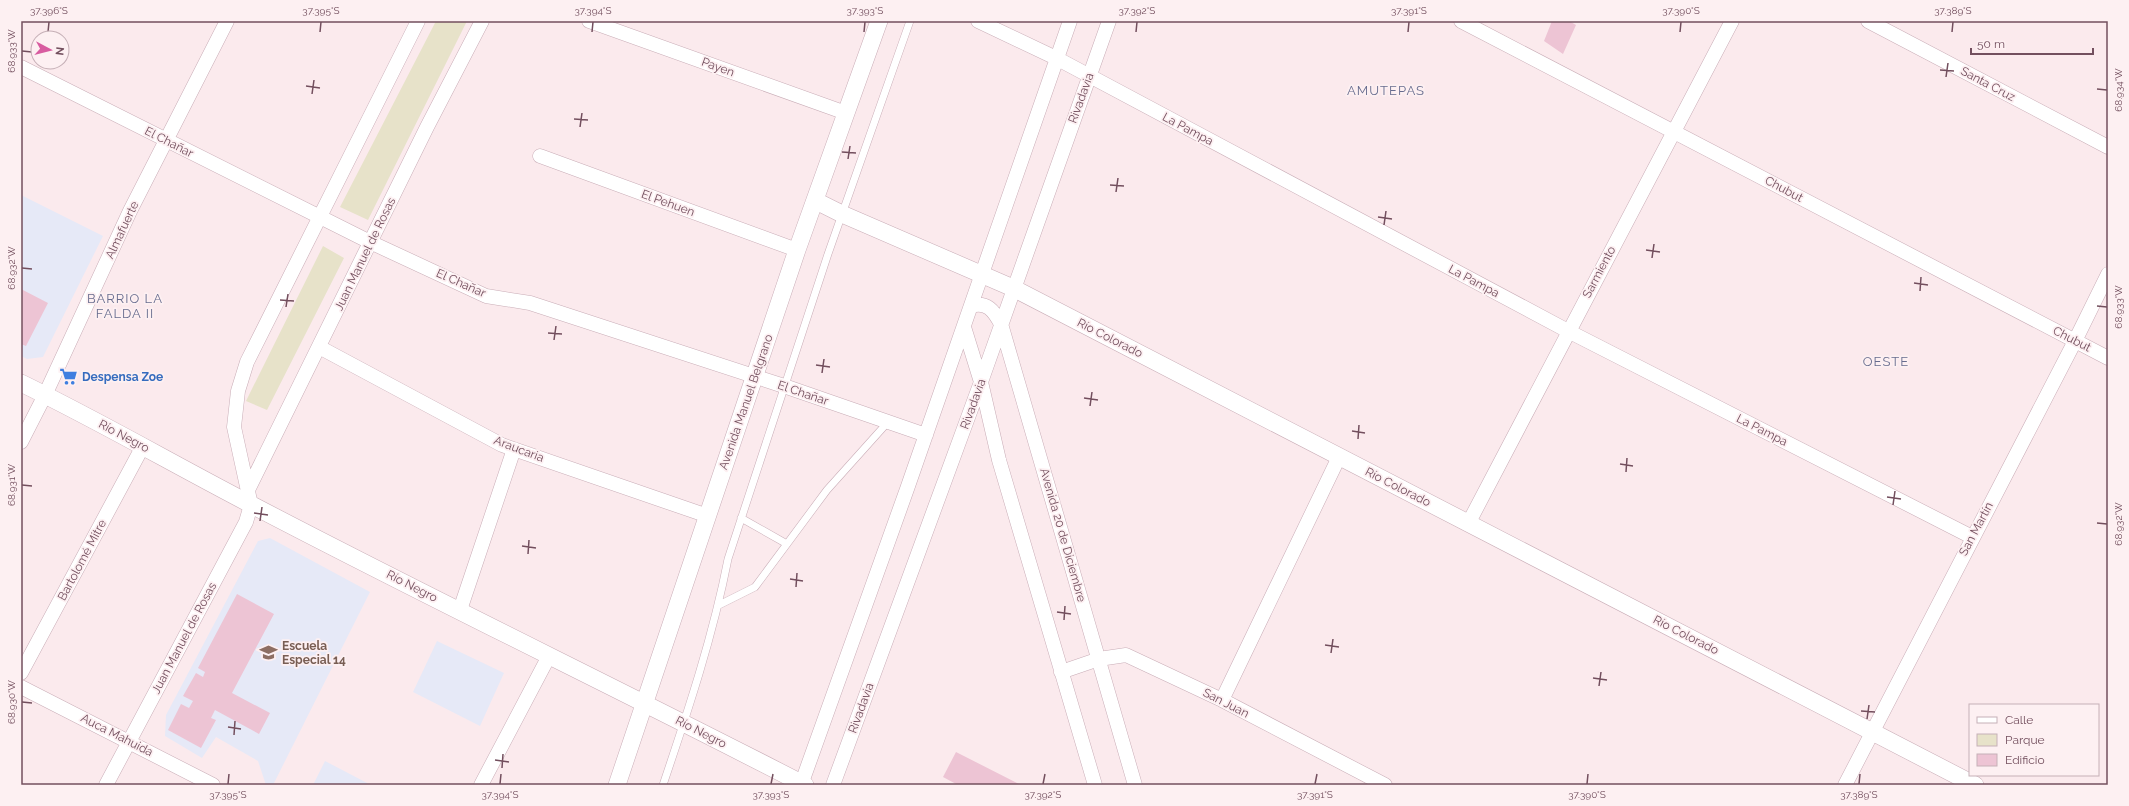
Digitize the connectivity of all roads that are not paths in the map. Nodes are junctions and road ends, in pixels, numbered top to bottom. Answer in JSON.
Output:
{"nodes":[{"id":1,"x":227,"y":21,"type":"edge"},
{"id":2,"x":418,"y":21,"type":"edge"},
{"id":3,"x":482,"y":21,"type":"edge"},
{"id":4,"x":589,"y":21,"type":"edge"},
{"id":5,"x":878,"y":21,"type":"edge"},
{"id":6,"x":910,"y":21,"type":"edge"},
{"id":7,"x":978,"y":21,"type":"edge"},
{"id":8,"x":1070,"y":21,"type":"edge"},
{"id":9,"x":1109,"y":21,"type":"edge"},
{"id":10,"x":1461,"y":21,"type":"edge"},
{"id":11,"x":1732,"y":21,"type":"edge"},
{"id":12,"x":1868,"y":21,"type":"edge"},
{"id":13,"x":1056,"y":58,"type":"junction"},
{"id":14,"x":21,"y":67,"type":"edge"},
{"id":15,"x":1088,"y":76,"type":"junction"},
{"id":16,"x":846,"y":113,"type":"junction"},
{"id":17,"x":1674,"y":132,"type":"junction"},
{"id":18,"x":167,"y":140,"type":"junction"},
{"id":19,"x":2108,"y":148,"type":"edge"},
{"id":20,"x":540,"y":156,"type":"dead end"},
{"id":21,"x":816,"y":200,"type":"junction"},
{"id":22,"x":842,"y":214,"type":"junction"},
{"id":23,"x":321,"y":219,"type":"junction"},
{"id":24,"x":370,"y":242,"type":"junction"},
{"id":25,"x":797,"y":250,"type":"junction"},
{"id":26,"x":2108,"y":274,"type":"edge"},
{"id":27,"x":982,"y":275,"type":"junction"},
{"id":28,"x":1013,"y":288,"type":"junction"},
{"id":29,"x":971,"y":306,"type":"junction"},
{"id":30,"x":1001,"y":324,"type":"junction"},
{"id":31,"x":964,"y":327,"type":"junction"},
{"id":32,"x":1568,"y":331,"type":"junction"},
{"id":33,"x":2075,"y":341,"type":"junction"},
{"id":34,"x":319,"y":347,"type":"junction"},
{"id":35,"x":2108,"y":358,"type":"edge"},
{"id":36,"x":754,"y":376,"type":"junction"},
{"id":37,"x":981,"y":382,"type":"junction"},
{"id":38,"x":21,"y":383,"type":"edge"},
{"id":39,"x":784,"y":386,"type":"junction"},
{"id":40,"x":45,"y":395,"type":"junction"},
{"id":41,"x":888,"y":422,"type":"junction"},
{"id":42,"x":926,"y":435,"type":"junction"},
{"id":43,"x":21,"y":442,"type":"edge"},
{"id":44,"x":143,"y":446,"type":"junction"},
{"id":45,"x":514,"y":449,"type":"junction"},
{"id":46,"x":1339,"y":456,"type":"junction"},
{"id":47,"x":249,"y":488,"type":"junction"},
{"id":48,"x":251,"y":505,"type":"junction"},
{"id":49,"x":708,"y":516,"type":"junction"},
{"id":50,"x":741,"y":518,"type":"junction"},
{"id":51,"x":1468,"y":524,"type":"junction"},
{"id":52,"x":1972,"y":537,"type":"junction"},
{"id":53,"x":787,"y":544,"type":"junction"},
{"id":54,"x":719,"y":605,"type":"junction"},
{"id":55,"x":460,"y":610,"type":"junction"},
{"id":56,"x":549,"y":656,"type":"junction"},
{"id":57,"x":1099,"y":659,"type":"junction"},
{"id":58,"x":1061,"y":672,"type":"junction"},
{"id":59,"x":21,"y":673,"type":"edge"},
{"id":60,"x":21,"y":687,"type":"edge"},
{"id":61,"x":1222,"y":700,"type":"junction"},
{"id":62,"x":645,"y":702,"type":"junction"},
{"id":63,"x":684,"y":723,"type":"junction"},
{"id":64,"x":1872,"y":731,"type":"junction"},
{"id":65,"x":128,"y":741,"type":"junction"},
{"id":66,"x":802,"y":784,"type":"edge"},
{"id":67,"x":106,"y":785,"type":"edge"},
{"id":68,"x":213,"y":785,"type":"edge"},
{"id":69,"x":481,"y":785,"type":"edge"},
{"id":70,"x":617,"y":785,"type":"edge"},
{"id":71,"x":663,"y":785,"type":"edge"},
{"id":72,"x":833,"y":785,"type":"edge"},
{"id":73,"x":1095,"y":785,"type":"edge"},
{"id":74,"x":1135,"y":785,"type":"edge"},
{"id":75,"x":1385,"y":785,"type":"edge"},
{"id":76,"x":1844,"y":785,"type":"edge"},
{"id":77,"x":1975,"y":785,"type":"edge"}],
"edges":[{"from":1,"to":18,"type":"street","name":"Almafuerte"},
{"from":2,"to":23,"type":"street","name":"Juan Manuel de Rosas"},
{"from":3,"to":24,"type":"street","name":"Juan Manuel de Rosas"},
{"from":4,"to":16,"type":"street","name":"Payen"},
{"from":5,"to":16,"type":"street","name":"Avenida Manuel Belgrano"},
{"from":6,"to":22,"type":"lane"},
{"from":7,"to":13,"type":"street","name":"La Pampa"},
{"from":8,"to":13,"type":"street"},
{"from":9,"to":15,"type":"street","name":"Rivadavia"},
{"from":10,"to":17,"type":"street","name":"Chubut"},
{"from":11,"to":17,"type":"street","name":"Sarmiento"},
{"from":12,"to":19,"type":"street","name":"Santa Cruz"},
{"from":13,"to":15,"type":"street","name":"La Pampa"},
{"from":13,"to":27,"type":"street"},
{"from":14,"to":18,"type":"street","name":"El Chañar"},
{"from":15,"to":28,"type":"street","name":"Rivadavia"},
{"from":15,"to":32,"type":"street","name":"La Pampa"},
{"from":16,"to":21,"type":"street","name":"Avenida Manuel Belgrano"},
{"from":17,"to":32,"type":"street","name":"Sarmiento"},
{"from":17,"to":33,"type":"street","name":"Chubut"},
{"from":18,"to":23,"type":"street","name":"El Chañar"},
{"from":18,"to":40,"type":"street","name":"Almafuerte"},
{"from":20,"to":25,"type":"street","name":"El Pehuen"},
{"from":21,"to":22,"type":"street","name":"Río Colorado"},
{"from":21,"to":25,"type":"street","name":"Avenida Manuel Belgrano"},
{"from":22,"to":27,"type":"street","name":"Río Colorado"},
{"from":22,"to":39,"type":"lane"},
{"from":23,"to":24,"type":"street","name":"El Chañar"},
{"from":23,"to":47,"type":"street","name":"Juan Manuel de Rosas"},
{"from":24,"to":34,"type":"street","name":"Juan Manuel de Rosas"},
{"from":24,"to":36,"type":"street","name":"El Chañar"},
{"from":25,"to":36,"type":"street","name":"Avenida Manuel Belgrano"},
{"from":26,"to":33,"type":"street","name":"San Martín"},
{"from":27,"to":28,"type":"street","name":"Río Colorado"},
{"from":27,"to":29,"type":"street"},
{"from":28,"to":30,"type":"street","name":"Rivadavia"},
{"from":28,"to":46,"type":"street","name":"Río Colorado"},
{"from":29,"to":30,"type":"street","name":"Avenida 20 de Diciembre"},
{"from":29,"to":31,"type":"street"},
{"from":30,"to":37,"type":"street","name":"Rivadavia"},
{"from":30,"to":57,"type":"street","name":"Avenida 20 de Diciembre"},
{"from":31,"to":37,"type":"street"},
{"from":31,"to":42,"type":"street"},
{"from":32,"to":51,"type":"street","name":"Sarmiento"},
{"from":32,"to":52,"type":"street","name":"La Pampa"},
{"from":33,"to":35,"type":"street","name":"Chubut"},
{"from":33,"to":52,"type":"street","name":"San Martín"},
{"from":34,"to":45,"type":"street","name":"Araucaria"},
{"from":34,"to":47,"type":"street","name":"Juan Manuel de Rosas"},
{"from":36,"to":39,"type":"street","name":"El Chañar"},
{"from":36,"to":49,"type":"street","name":"Avenida Manuel Belgrano"},
{"from":37,"to":58,"type":"street"},
{"from":37,"to":72,"type":"street","name":"Rivadavia"},
{"from":38,"to":40,"type":"street","name":"Río Negro"},
{"from":39,"to":41,"type":"street","name":"El Chañar"},
{"from":39,"to":50,"type":"lane"},
{"from":40,"to":43,"type":"street","name":"Almafuerte"},
{"from":40,"to":44,"type":"street","name":"Río Negro"},
{"from":41,"to":42,"type":"street","name":"El Chañar"},
{"from":41,"to":53,"type":"lane"},
{"from":42,"to":66,"type":"street"},
{"from":44,"to":48,"type":"street","name":"Río Negro"},
{"from":44,"to":59,"type":"street","name":"Bartolomé Mitre"},
{"from":45,"to":49,"type":"street","name":"Araucaria"},
{"from":45,"to":55,"type":"street"},
{"from":46,"to":51,"type":"street","name":"Río Colorado"},
{"from":46,"to":61,"type":"street"},
{"from":47,"to":48,"type":"street","name":"Juan Manuel de Rosas"},
{"from":48,"to":55,"type":"street","name":"Río Negro"},
{"from":48,"to":65,"type":"street","name":"Juan Manuel de Rosas"},
{"from":49,"to":62,"type":"street","name":"Avenida Manuel Belgrano"},
{"from":50,"to":53,"type":"lane"},
{"from":50,"to":54,"type":"lane"},
{"from":51,"to":64,"type":"street","name":"Río Colorado"},
{"from":52,"to":64,"type":"street","name":"San Martín"},
{"from":53,"to":54,"type":"lane"},
{"from":54,"to":63,"type":"lane"},
{"from":55,"to":56,"type":"street","name":"Río Negro"},
{"from":56,"to":62,"type":"street","name":"Río Negro"},
{"from":56,"to":69,"type":"street"},
{"from":57,"to":58,"type":"street","name":"San Juan"},
{"from":57,"to":61,"type":"street","name":"San Juan"},
{"from":57,"to":74,"type":"street","name":"Avenida 20 de Diciembre"},
{"from":58,"to":73,"type":"street"},
{"from":60,"to":65,"type":"street","name":"Auca Mahuida"},
{"from":61,"to":75,"type":"street","name":"San Juan"},
{"from":62,"to":63,"type":"street","name":"Río Negro"},
{"from":62,"to":70,"type":"street","name":"Avenida Manuel Belgrano"},
{"from":63,"to":66,"type":"street","name":"Río Negro"},
{"from":63,"to":71,"type":"lane"},
{"from":64,"to":76,"type":"street","name":"San Martín"},
{"from":64,"to":77,"type":"street","name":"Río Colorado"},
{"from":65,"to":67,"type":"street","name":"Juan Manuel de Rosas"},
{"from":65,"to":68,"type":"street","name":"Auca Mahuida"}]}
